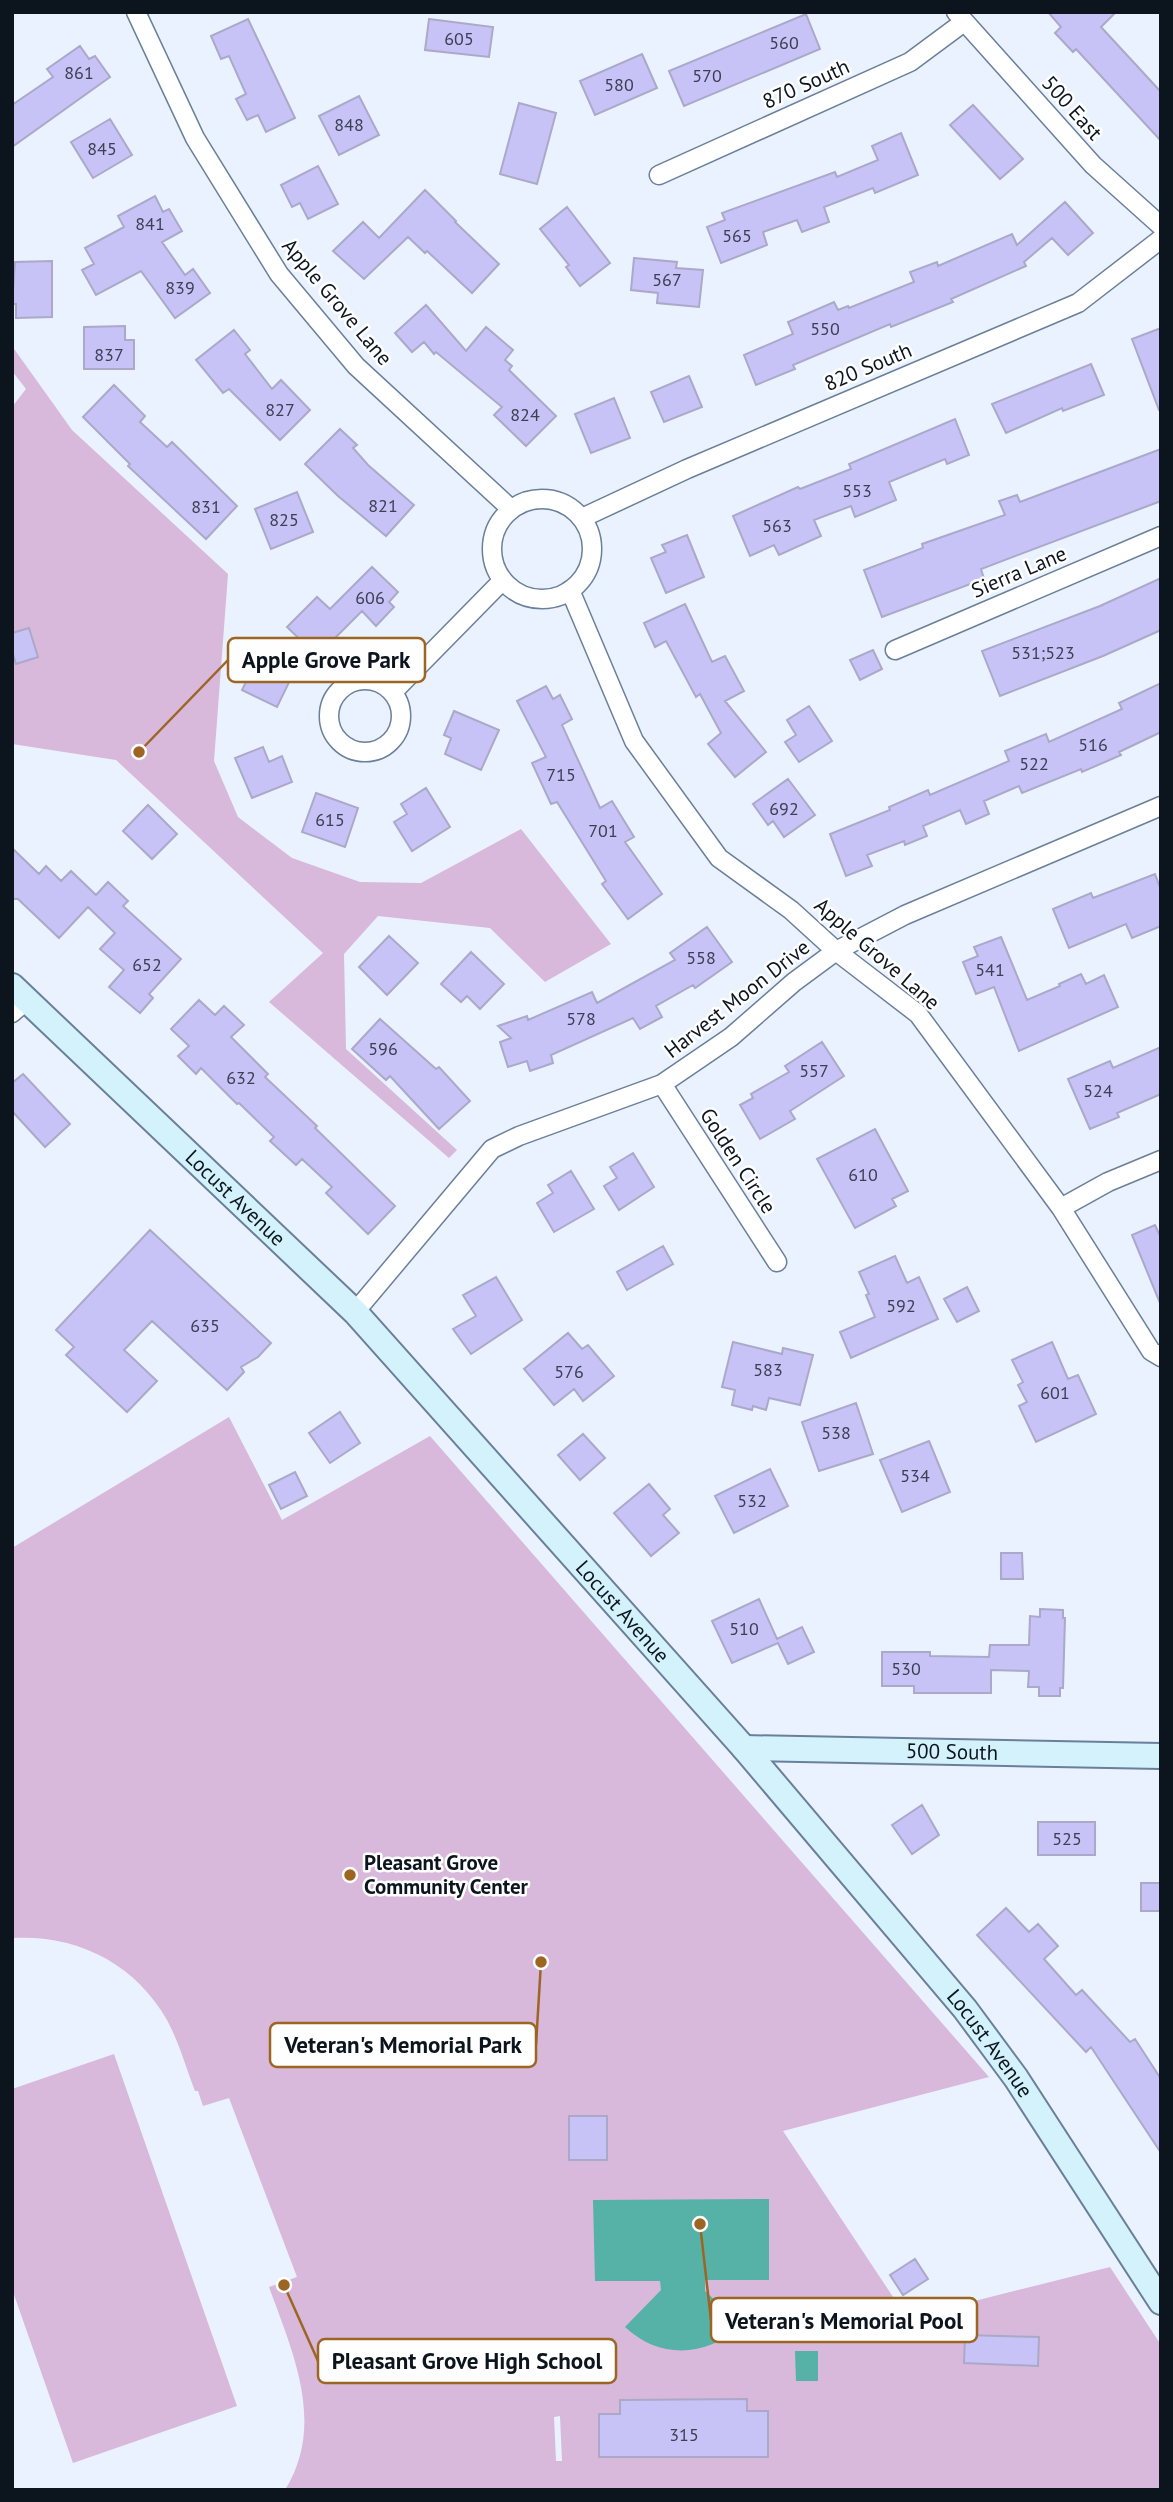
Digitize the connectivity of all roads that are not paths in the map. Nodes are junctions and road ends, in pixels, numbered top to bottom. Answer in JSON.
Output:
{"nodes":[{"id":1,"x":136,"y":12,"type":"edge"},
{"id":2,"x":960,"y":17,"type":"edge"},
{"id":3,"x":659,"y":175,"type":"dead end"},
{"id":4,"x":1161,"y":226,"type":"edge"},
{"id":5,"x":1161,"y":239,"type":"edge"},
{"id":6,"x":511,"y":509,"type":"junction"},
{"id":7,"x":582,"y":518,"type":"junction"},
{"id":8,"x":1161,"y":536,"type":"edge"},
{"id":9,"x":503,"y":580,"type":"junction"},
{"id":10,"x":570,"y":590,"type":"junction"},
{"id":11,"x":895,"y":650,"type":"dead end"},
{"id":12,"x":393,"y":692,"type":"junction"},
{"id":13,"x":1161,"y":806,"type":"edge"},
{"id":14,"x":836,"y":951,"type":"junction"},
{"id":15,"x":17,"y":1000,"type":"edge"},
{"id":16,"x":662,"y":1084,"type":"junction"},
{"id":17,"x":1161,"y":1160,"type":"edge"},
{"id":18,"x":1061,"y":1208,"type":"junction"},
{"id":19,"x":777,"y":1262,"type":"dead end"},
{"id":20,"x":355,"y":1312,"type":"junction"},
{"id":21,"x":1161,"y":1357,"type":"edge"},
{"id":22,"x":744,"y":1748,"type":"junction"},
{"id":23,"x":1161,"y":1756,"type":"edge"},
{"id":24,"x":1161,"y":2302,"type":"edge"}],
"edges":[{"from":1,"to":6,"type":"street","name":"Apple Grove Lane"},
{"from":2,"to":3,"type":"street","name":"870 South"},
{"from":2,"to":4,"type":"street","name":"500 East"},
{"from":5,"to":7,"type":"street","name":"820 South"},
{"from":6,"to":7,"type":"street"},
{"from":6,"to":9,"type":"street"},
{"from":7,"to":10,"type":"street"},
{"from":8,"to":11,"type":"street","name":"Sierra Lane"},
{"from":9,"to":10,"type":"street"},
{"from":9,"to":12,"type":"street"},
{"from":10,"to":14,"type":"street","name":"Apple Grove Lane"},
{"from":12,"to":12,"type":"street"},
{"from":13,"to":14,"type":"street","name":"Harvest Moon Drive"},
{"from":14,"to":16,"type":"street","name":"Harvest Moon Drive"},
{"from":14,"to":18,"type":"street","name":"Apple Grove Lane"},
{"from":15,"to":20,"type":"street","name":"Locust Avenue"},
{"from":16,"to":19,"type":"street","name":"Golden Circle"},
{"from":16,"to":20,"type":"street","name":"Harvest Moon Drive"},
{"from":17,"to":18,"type":"street"},
{"from":18,"to":21,"type":"street","name":"Apple Grove Lane"},
{"from":20,"to":22,"type":"street","name":"Locust Avenue"},
{"from":22,"to":23,"type":"street","name":"500 South"},
{"from":22,"to":24,"type":"street","name":"Locust Avenue"}]}
